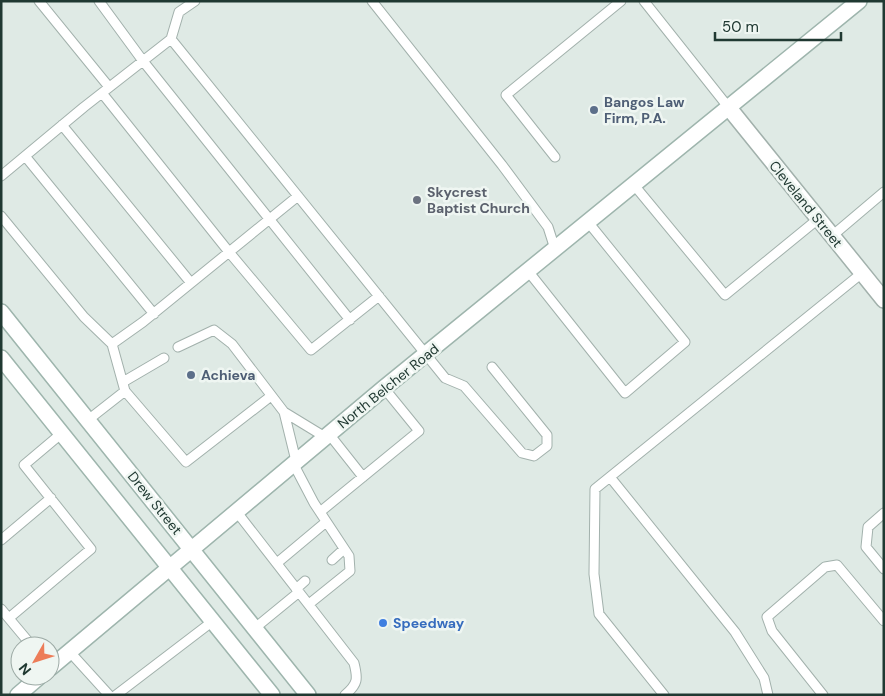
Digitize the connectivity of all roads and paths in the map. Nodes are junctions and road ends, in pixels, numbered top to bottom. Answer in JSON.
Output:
{"nodes":[{"id":1,"x":39,"y":1,"type":"edge"},
{"id":2,"x":99,"y":1,"type":"edge"},
{"id":3,"x":194,"y":1,"type":"edge"},
{"id":4,"x":372,"y":1,"type":"edge"},
{"id":5,"x":621,"y":1,"type":"edge"},
{"id":6,"x":644,"y":1,"type":"edge"},
{"id":7,"x":859,"y":1,"type":"edge"},
{"id":8,"x":171,"y":39,"type":"junction"},
{"id":9,"x":143,"y":61,"type":"junction"},
{"id":10,"x":106,"y":90,"type":"junction"},
{"id":11,"x":729,"y":108,"type":"junction"},
{"id":12,"x":62,"y":125,"type":"junction"},
{"id":13,"x":25,"y":156,"type":"junction"},
{"id":14,"x":556,"y":157,"type":"dead end"},
{"id":15,"x":1,"y":176,"type":"edge"},
{"id":16,"x":634,"y":185,"type":"junction"},
{"id":17,"x":884,"y":192,"type":"edge"},
{"id":18,"x":298,"y":196,"type":"junction"},
{"id":19,"x":1,"y":216,"type":"edge"},
{"id":20,"x":270,"y":219,"type":"junction"},
{"id":21,"x":818,"y":219,"type":"junction"},
{"id":22,"x":588,"y":222,"type":"junction"},
{"id":23,"x":832,"y":236,"type":"junction"},
{"id":24,"x":555,"y":249,"type":"junction"},
{"id":25,"x":229,"y":252,"type":"junction"},
{"id":26,"x":528,"y":271,"type":"junction"},
{"id":27,"x":862,"y":273,"type":"junction"},
{"id":28,"x":191,"y":283,"type":"junction"},
{"id":29,"x":379,"y":296,"type":"junction"},
{"id":30,"x":884,"y":300,"type":"edge"},
{"id":31,"x":1,"y":312,"type":"edge"},
{"id":32,"x":154,"y":314,"type":"junction"},
{"id":33,"x":350,"y":320,"type":"junction"},
{"id":34,"x":112,"y":344,"type":"junction"},
{"id":35,"x":178,"y":347,"type":"dead end"},
{"id":36,"x":426,"y":354,"type":"junction"},
{"id":37,"x":1,"y":358,"type":"edge"},
{"id":38,"x":164,"y":358,"type":"dead end"},
{"id":39,"x":492,"y":367,"type":"dead end"},
{"id":40,"x":124,"y":387,"type":"junction"},
{"id":41,"x":384,"y":388,"type":"junction"},
{"id":42,"x":271,"y":396,"type":"junction"},
{"id":43,"x":284,"y":412,"type":"junction"},
{"id":44,"x":88,"y":420,"type":"junction"},
{"id":45,"x":62,"y":433,"type":"junction"},
{"id":46,"x":327,"y":436,"type":"junction"},
{"id":47,"x":295,"y":462,"type":"junction"},
{"id":48,"x":610,"y":476,"type":"junction"},
{"id":49,"x":363,"y":477,"type":"junction"},
{"id":50,"x":51,"y":498,"type":"junction"},
{"id":51,"x":236,"y":511,"type":"junction"},
{"id":52,"x":320,"y":512,"type":"junction"},
{"id":53,"x":884,"y":513,"type":"edge"},
{"id":54,"x":326,"y":522,"type":"junction"},
{"id":55,"x":1,"y":540,"type":"edge"},
{"id":56,"x":191,"y":548,"type":"junction"},
{"id":57,"x":344,"y":549,"type":"junction"},
{"id":58,"x":332,"y":560,"type":"dead end"},
{"id":59,"x":277,"y":563,"type":"junction"},
{"id":60,"x":170,"y":567,"type":"junction"},
{"id":61,"x":884,"y":569,"type":"edge"},
{"id":62,"x":305,"y":582,"type":"dead end"},
{"id":63,"x":298,"y":590,"type":"junction"},
{"id":64,"x":308,"y":604,"type":"junction"},
{"id":65,"x":1,"y":609,"type":"edge"},
{"id":66,"x":9,"y":618,"type":"junction"},
{"id":67,"x":213,"y":621,"type":"junction"},
{"id":68,"x":884,"y":621,"type":"edge"},
{"id":69,"x":255,"y":628,"type":"junction"},
{"id":70,"x":24,"y":636,"type":"edge"},
{"id":71,"x":70,"y":651,"type":"junction"},
{"id":72,"x":60,"y":660,"type":"edge"},
{"id":73,"x":28,"y":686,"type":"edge"},
{"id":74,"x":18,"y":695,"type":"edge"},
{"id":75,"x":109,"y":695,"type":"edge"},
{"id":76,"x":116,"y":695,"type":"edge"},
{"id":77,"x":272,"y":695,"type":"edge"},
{"id":78,"x":308,"y":695,"type":"edge"},
{"id":79,"x":345,"y":695,"type":"edge"},
{"id":80,"x":664,"y":695,"type":"edge"},
{"id":81,"x":768,"y":695,"type":"edge"},
{"id":82,"x":823,"y":695,"type":"edge"}],
"edges":[{"from":1,"to":10,"type":"lane"},
{"from":2,"to":9,"type":"lane"},
{"from":3,"to":8,"type":"lane"},
{"from":4,"to":24,"type":"lane"},
{"from":5,"to":14,"type":"lane"},
{"from":6,"to":11,"type":"lane"},
{"from":7,"to":11,"type":"main road","name":"North Belcher Road"},
{"from":8,"to":9,"type":"lane"},
{"from":8,"to":18,"type":"lane"},
{"from":9,"to":10,"type":"lane"},
{"from":9,"to":20,"type":"lane"},
{"from":10,"to":12,"type":"lane"},
{"from":10,"to":25,"type":"lane"},
{"from":11,"to":16,"type":"main road","name":"North Belcher Road"},
{"from":11,"to":21,"type":"main road","name":"Cleveland Street"},
{"from":12,"to":13,"type":"lane"},
{"from":12,"to":28,"type":"lane"},
{"from":13,"to":15,"type":"lane"},
{"from":13,"to":32,"type":"lane"},
{"from":16,"to":21,"type":"lane"},
{"from":16,"to":22,"type":"main road","name":"North Belcher Road"},
{"from":17,"to":23,"type":"lane"},
{"from":18,"to":20,"type":"lane"},
{"from":18,"to":29,"type":"lane"},
{"from":19,"to":34,"type":"lane"},
{"from":20,"to":25,"type":"lane"},
{"from":20,"to":33,"type":"lane"},
{"from":21,"to":23,"type":"main road","name":"Cleveland Street"},
{"from":22,"to":24,"type":"main road","name":"North Belcher Road"},
{"from":22,"to":26,"type":"lane"},
{"from":23,"to":27,"type":"main road","name":"Cleveland Street"},
{"from":24,"to":26,"type":"main road","name":"North Belcher Road"},
{"from":25,"to":28,"type":"lane"},
{"from":25,"to":33,"type":"lane"},
{"from":26,"to":36,"type":"main road","name":"North Belcher Road"},
{"from":27,"to":30,"type":"main road","name":"Cleveland Street"},
{"from":27,"to":48,"type":"lane"},
{"from":28,"to":32,"type":"lane"},
{"from":29,"to":33,"type":"lane"},
{"from":29,"to":36,"type":"lane"},
{"from":31,"to":44,"type":"main road","name":"Drew Street"},
{"from":32,"to":34,"type":"lane"},
{"from":34,"to":40,"type":"lane"},
{"from":35,"to":42,"type":"lane"},
{"from":36,"to":39,"type":"lane"},
{"from":36,"to":41,"type":"main road","name":"North Belcher Road"},
{"from":37,"to":45,"type":"main road","name":"Drew Street"},
{"from":38,"to":40,"type":"lane"},
{"from":40,"to":42,"type":"lane"},
{"from":40,"to":44,"type":"lane"},
{"from":41,"to":46,"type":"main road","name":"North Belcher Road"},
{"from":41,"to":49,"type":"lane"},
{"from":42,"to":43,"type":"lane"},
{"from":43,"to":46,"type":"lane"},
{"from":43,"to":47,"type":"lane"},
{"from":44,"to":56,"type":"main road","name":"Drew Street"},
{"from":45,"to":50,"type":"lane"},
{"from":45,"to":60,"type":"main road","name":"Drew Street"},
{"from":46,"to":47,"type":"main road","name":"North Belcher Road"},
{"from":46,"to":49,"type":"lane"},
{"from":47,"to":51,"type":"main road","name":"North Belcher Road"},
{"from":47,"to":52,"type":"lane"},
{"from":48,"to":80,"type":"lane"},
{"from":48,"to":81,"type":"lane"},
{"from":49,"to":52,"type":"lane"},
{"from":50,"to":55,"type":"lane"},
{"from":50,"to":66,"type":"lane"},
{"from":51,"to":56,"type":"main road","name":"North Belcher Road"},
{"from":51,"to":59,"type":"lane"},
{"from":52,"to":54,"type":"lane"},
{"from":53,"to":61,"type":"lane"},
{"from":54,"to":57,"type":"lane"},
{"from":54,"to":59,"type":"lane"},
{"from":56,"to":60,"type":"main road","name":"North Belcher Road"},
{"from":56,"to":69,"type":"main road","name":"Drew Street"},
{"from":57,"to":58,"type":"lane"},
{"from":57,"to":64,"type":"lane"},
{"from":59,"to":63,"type":"lane"},
{"from":60,"to":67,"type":"main road","name":"Drew Street"},
{"from":60,"to":71,"type":"main road","name":"North Belcher Road"},
{"from":62,"to":63,"type":"lane"},
{"from":63,"to":64,"type":"lane"},
{"from":63,"to":69,"type":"lane"},
{"from":64,"to":79,"type":"lane"},
{"from":65,"to":66,"type":"lane"},
{"from":66,"to":70,"type":"lane"},
{"from":67,"to":76,"type":"lane"},
{"from":67,"to":77,"type":"main road","name":"Drew Street"},
{"from":68,"to":82,"type":"lane"},
{"from":69,"to":78,"type":"main road","name":"Drew Street"},
{"from":71,"to":72,"type":"main road","name":"North Belcher Road"},
{"from":71,"to":75,"type":"lane"},
{"from":73,"to":74,"type":"main road"}]}
